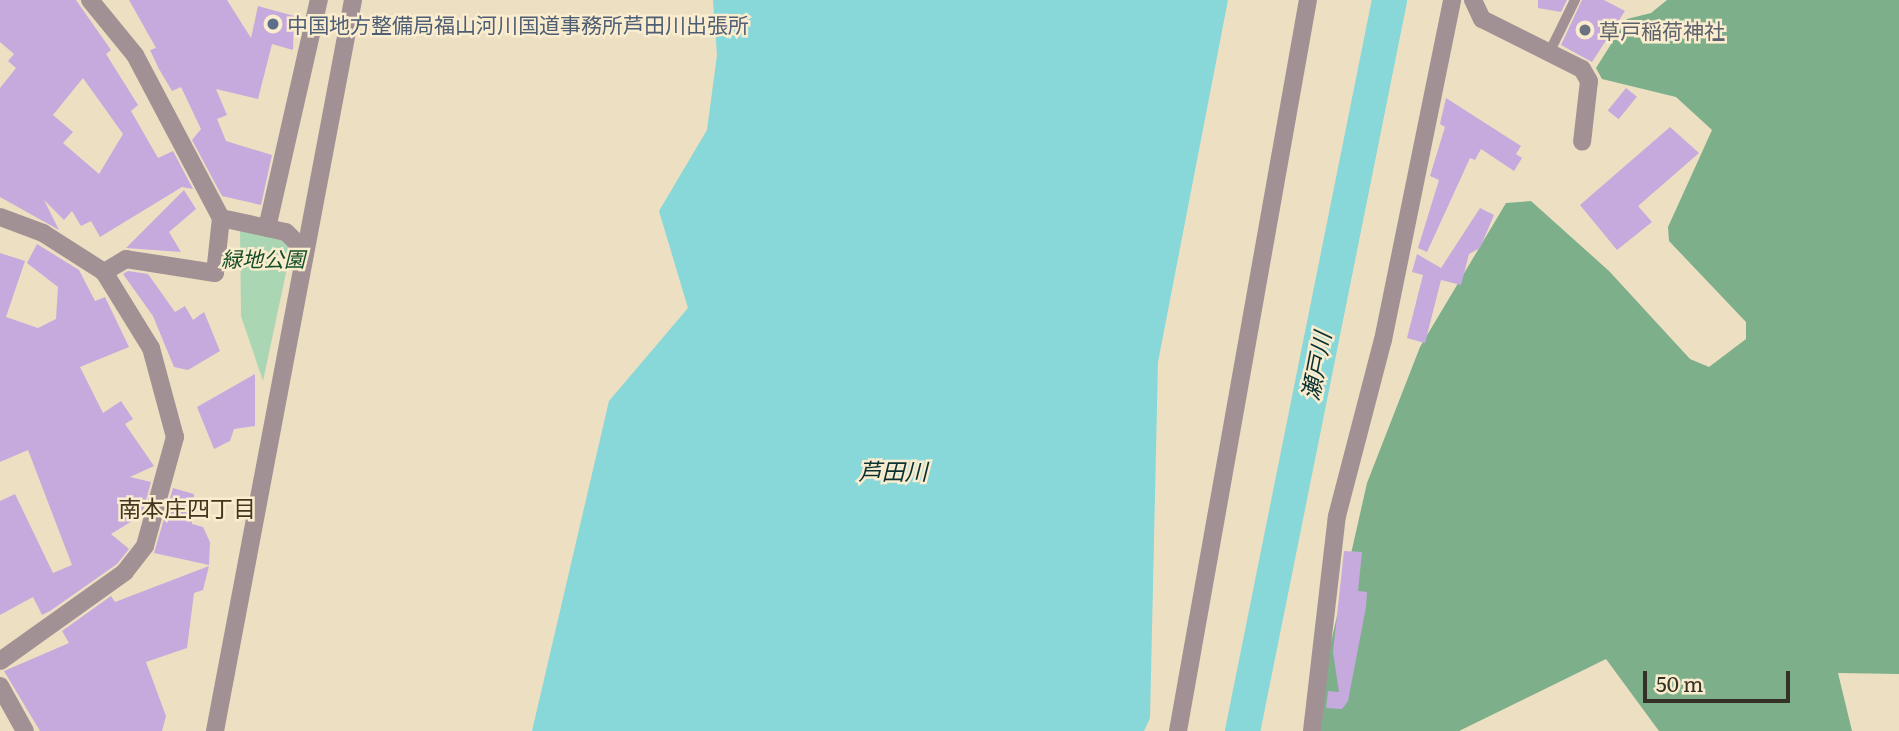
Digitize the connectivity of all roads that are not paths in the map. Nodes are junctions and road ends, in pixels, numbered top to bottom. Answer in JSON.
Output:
{"nodes":[{"id":1,"x":90,"y":0,"type":"edge"},
{"id":2,"x":319,"y":0,"type":"edge"},
{"id":3,"x":353,"y":0,"type":"edge"},
{"id":4,"x":1308,"y":0,"type":"edge"},
{"id":5,"x":1452,"y":0,"type":"edge"},
{"id":6,"x":1473,"y":0,"type":"edge"},
{"id":7,"x":1575,"y":0,"type":"edge"},
{"id":8,"x":1550,"y":51,"type":"junction"},
{"id":9,"x":1582,"y":142,"type":"dead end"},
{"id":10,"x":0,"y":217,"type":"edge"},
{"id":11,"x":221,"y":218,"type":"junction"},
{"id":12,"x":267,"y":228,"type":"junction"},
{"id":13,"x":304,"y":250,"type":"junction"},
{"id":14,"x":104,"y":272,"type":"junction"},
{"id":15,"x":0,"y":661,"type":"edge"},
{"id":16,"x":0,"y":687,"type":"edge"},
{"id":17,"x":25,"y":731,"type":"edge"},
{"id":18,"x":215,"y":731,"type":"edge"},
{"id":19,"x":1178,"y":731,"type":"edge"},
{"id":20,"x":1312,"y":731,"type":"edge"}],
"edges":[{"from":1,"to":11,"type":"street"},
{"from":2,"to":12,"type":"street"},
{"from":3,"to":13,"type":"street"},
{"from":4,"to":19,"type":"street"},
{"from":5,"to":20,"type":"street"},
{"from":6,"to":8,"type":"street"},
{"from":7,"to":8,"type":"lane"},
{"from":8,"to":9,"type":"street"},
{"from":10,"to":14,"type":"street"},
{"from":11,"to":12,"type":"street"},
{"from":11,"to":14,"type":"street"},
{"from":12,"to":13,"type":"street"},
{"from":13,"to":18,"type":"street"},
{"from":14,"to":15,"type":"street"},
{"from":16,"to":17,"type":"street"}]}
